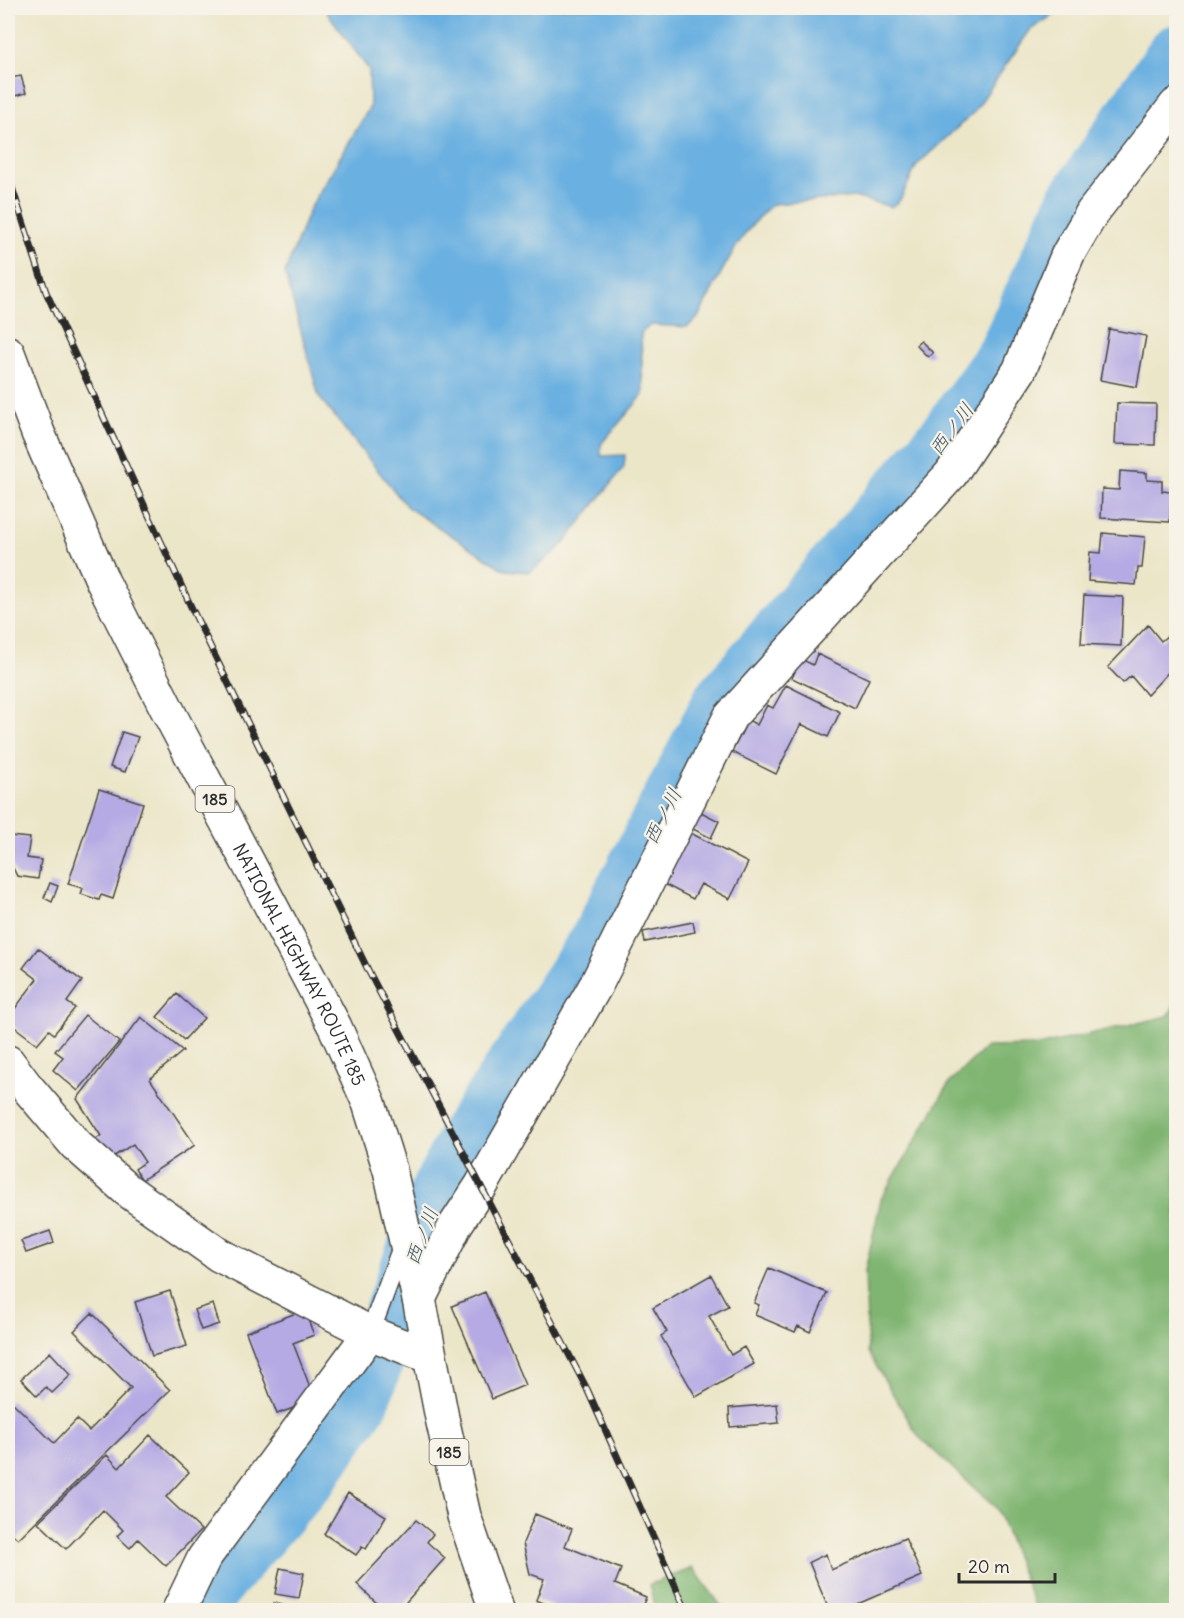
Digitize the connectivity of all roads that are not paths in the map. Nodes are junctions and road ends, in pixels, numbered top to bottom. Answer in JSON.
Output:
{"nodes":[{"id":1,"x":1176,"y":105,"type":"edge"},
{"id":2,"x":8,"y":353,"type":"edge"},
{"id":3,"x":8,"y":1062,"type":"edge"},
{"id":4,"x":406,"y":1243,"type":"junction"},
{"id":5,"x":418,"y":1294,"type":"junction"},
{"id":6,"x":396,"y":1343,"type":"junction"},
{"id":7,"x":179,"y":1611,"type":"edge"},
{"id":8,"x":496,"y":1611,"type":"edge"}],
"edges":[{"from":1,"to":5,"type":"main road"},
{"from":2,"to":4,"type":"main road","name":"NATIONAL HIGHWAY ROUTE 185","number":"185"},
{"from":3,"to":6,"type":"main road"},
{"from":4,"to":5,"type":"main road","name":"NATIONAL HIGHWAY ROUTE 185","number":"185"},
{"from":4,"to":6,"type":"lane"},
{"from":5,"to":6,"type":"main road","name":"NATIONAL HIGHWAY ROUTE 185","number":"185"},
{"from":6,"to":7,"type":"main road"},
{"from":6,"to":8,"type":"main road","name":"NATIONAL HIGHWAY ROUTE 185","number":"185"}]}
